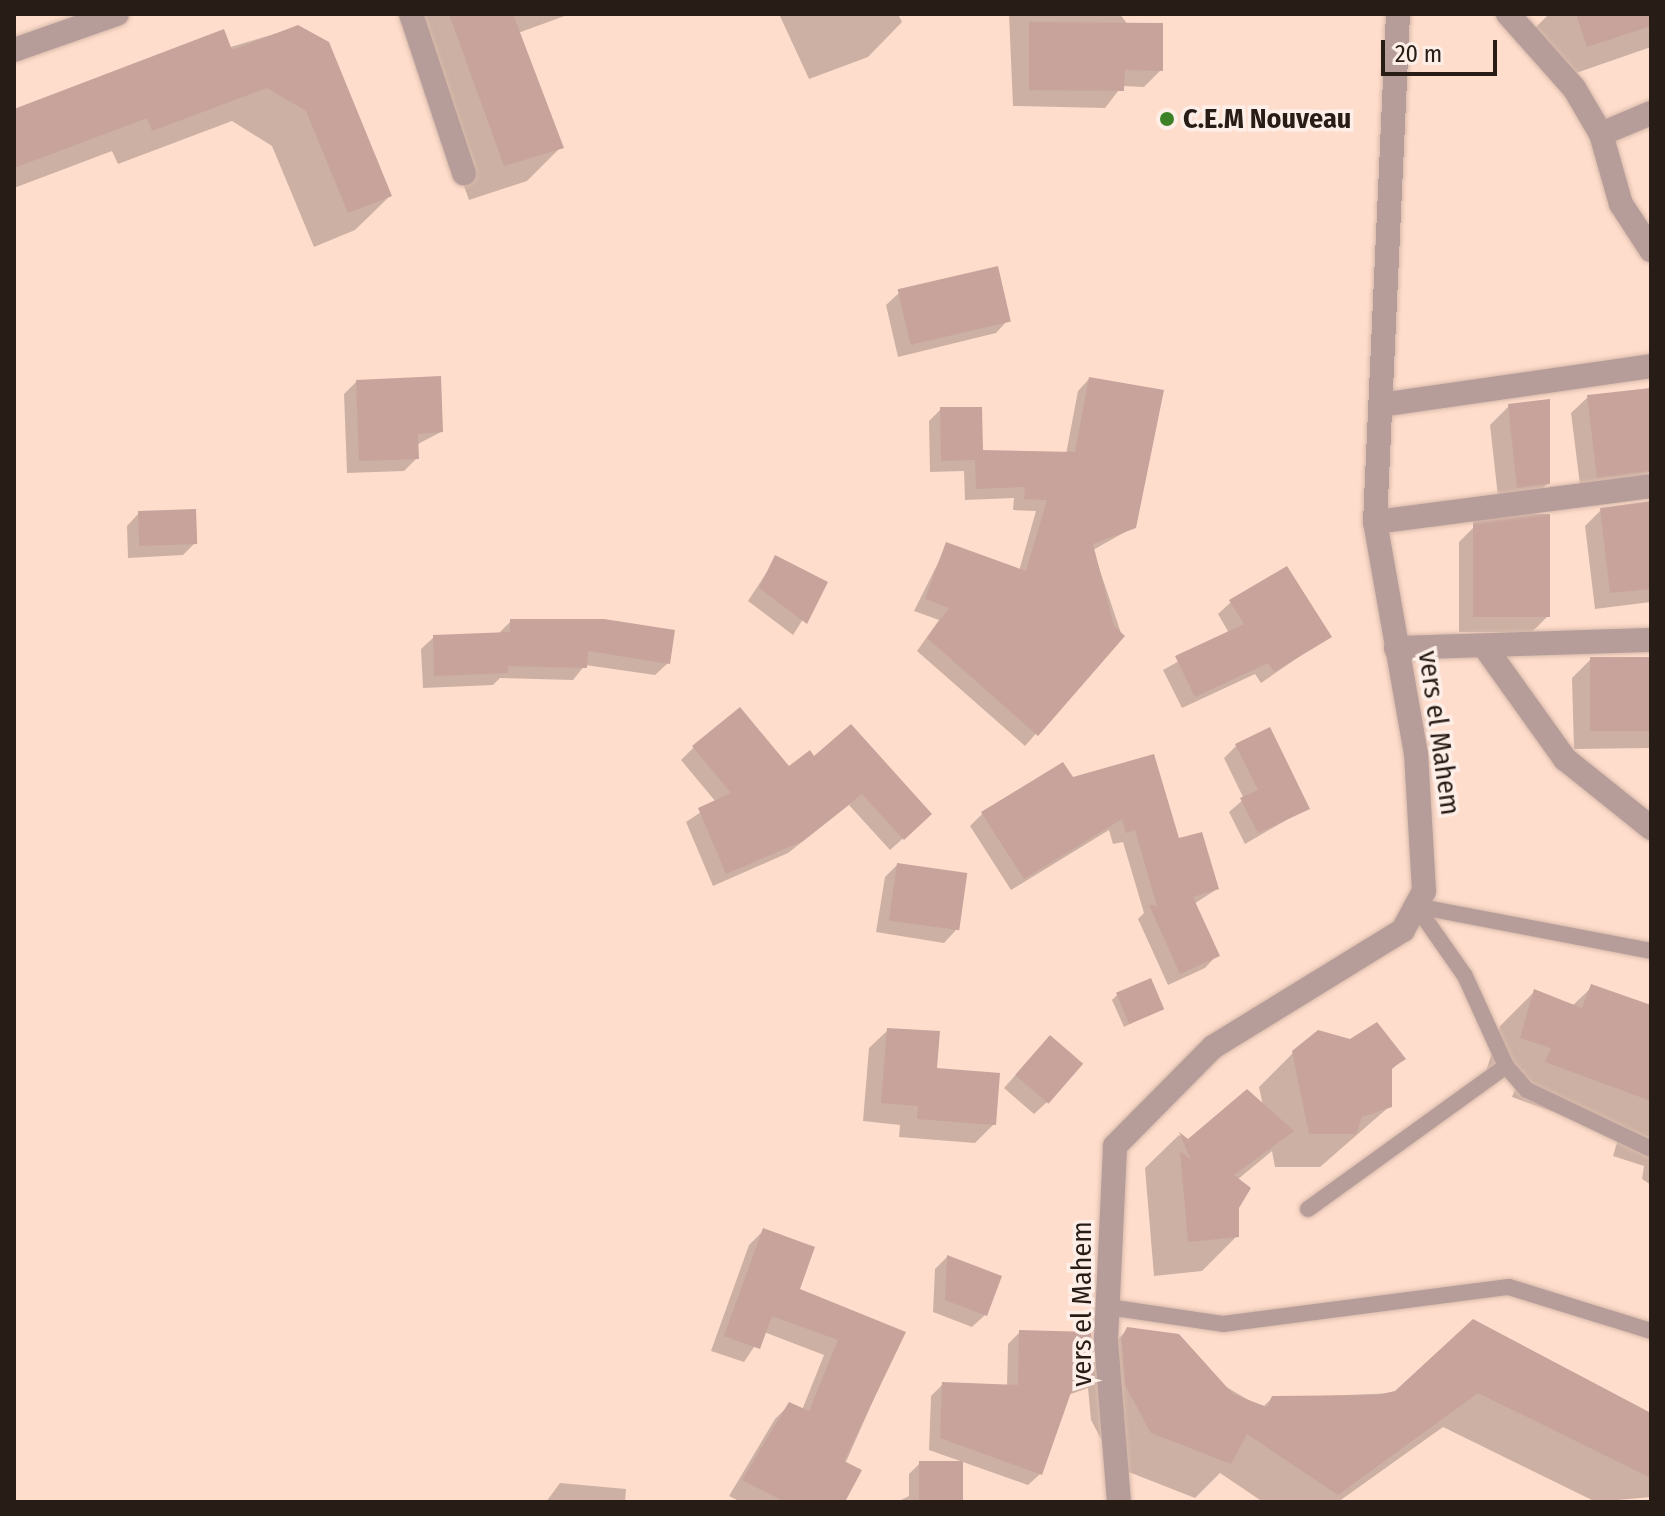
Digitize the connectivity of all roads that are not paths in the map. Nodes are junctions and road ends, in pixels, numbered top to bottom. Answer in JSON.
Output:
{"nodes":[{"id":1,"x":117,"y":14,"type":"edge"},
{"id":2,"x":411,"y":14,"type":"edge"},
{"id":3,"x":1398,"y":14,"type":"edge"},
{"id":4,"x":1508,"y":14,"type":"edge"},
{"id":5,"x":14,"y":50,"type":"edge"},
{"id":6,"x":1651,"y":113,"type":"edge"},
{"id":7,"x":1601,"y":134,"type":"junction"},
{"id":8,"x":464,"y":173,"type":"dead end"},
{"id":9,"x":1651,"y":250,"type":"edge"},
{"id":10,"x":1651,"y":366,"type":"edge"},
{"id":11,"x":1381,"y":405,"type":"junction"},
{"id":12,"x":1651,"y":486,"type":"edge"},
{"id":13,"x":1375,"y":522,"type":"junction"},
{"id":14,"x":1651,"y":640,"type":"edge"},
{"id":15,"x":1396,"y":648,"type":"junction"},
{"id":16,"x":1487,"y":650,"type":"junction"},
{"id":17,"x":1651,"y":828,"type":"edge"},
{"id":18,"x":1416,"y":906,"type":"junction"},
{"id":19,"x":1651,"y":951,"type":"edge"},
{"id":20,"x":1506,"y":1066,"type":"junction"},
{"id":21,"x":1651,"y":1149,"type":"edge"},
{"id":22,"x":1308,"y":1209,"type":"dead end"},
{"id":23,"x":1108,"y":1307,"type":"junction"},
{"id":24,"x":1651,"y":1331,"type":"edge"},
{"id":25,"x":1119,"y":1502,"type":"edge"}],
"edges":[{"from":1,"to":5,"type":"street"},
{"from":2,"to":8,"type":"street"},
{"from":3,"to":11,"type":"street","name":"vers el Mahem"},
{"from":4,"to":7,"type":"street"},
{"from":6,"to":7,"type":"street"},
{"from":7,"to":9,"type":"street"},
{"from":10,"to":11,"type":"street"},
{"from":11,"to":13,"type":"street","name":"vers el Mahem"},
{"from":12,"to":13,"type":"street"},
{"from":13,"to":15,"type":"street","name":"vers el Mahem"},
{"from":14,"to":16,"type":"street"},
{"from":15,"to":16,"type":"street"},
{"from":15,"to":18,"type":"street","name":"vers el Mahem"},
{"from":16,"to":17,"type":"street"},
{"from":18,"to":19,"type":"lane"},
{"from":18,"to":20,"type":"lane"},
{"from":18,"to":23,"type":"street","name":"vers el Mahem"},
{"from":20,"to":21,"type":"lane"},
{"from":20,"to":22,"type":"lane"},
{"from":23,"to":24,"type":"lane"},
{"from":23,"to":25,"type":"street","name":"vers el Mahem"}]}
